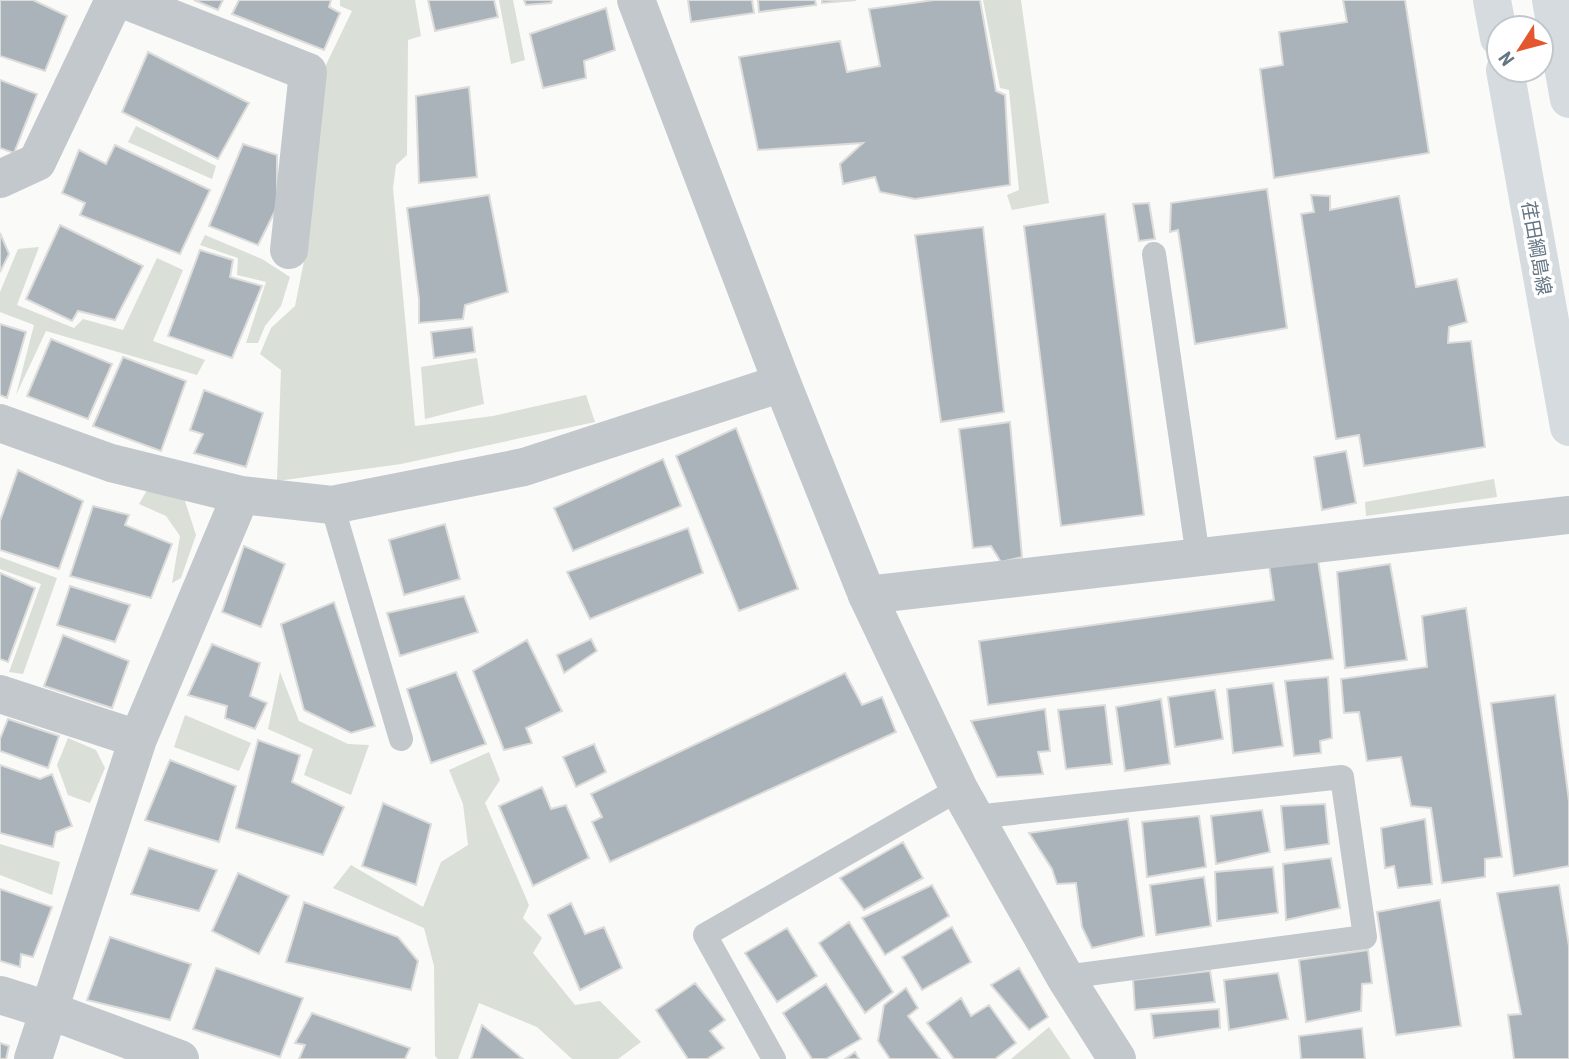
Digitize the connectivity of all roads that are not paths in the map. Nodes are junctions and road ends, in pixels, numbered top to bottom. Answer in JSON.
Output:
{"nodes":[{"id":1,"x":114,"y":0,"type":"edge"},
{"id":2,"x":125,"y":0,"type":"edge"},
{"id":3,"x":636,"y":0,"type":"edge"},
{"id":4,"x":1551,"y":0,"type":"edge"},
{"id":5,"x":1508,"y":84,"type":"edge"},
{"id":6,"x":1569,"y":99,"type":"edge"},
{"id":7,"x":0,"y":178,"type":"edge"},
{"id":8,"x":289,"y":250,"type":"dead end"},
{"id":9,"x":1154,"y":254,"type":"dead end"},
{"id":10,"x":782,"y":383,"type":"junction"},
{"id":11,"x":1567,"y":409,"type":"edge"},
{"id":12,"x":0,"y":423,"type":"edge"},
{"id":13,"x":241,"y":495,"type":"junction"},
{"id":14,"x":332,"y":505,"type":"junction"},
{"id":15,"x":1569,"y":515,"type":"edge"},
{"id":16,"x":1198,"y":557,"type":"junction"},
{"id":17,"x":867,"y":595,"type":"junction"},
{"id":18,"x":0,"y":694,"type":"edge"},
{"id":19,"x":138,"y":739,"type":"junction"},
{"id":20,"x":401,"y":739,"type":"dead end"},
{"id":21,"x":967,"y":803,"type":"junction"},
{"id":22,"x":1065,"y":977,"type":"junction"},
{"id":23,"x":0,"y":995,"type":"edge"},
{"id":24,"x":48,"y":1010,"type":"junction"},
{"id":25,"x":33,"y":1059,"type":"edge"},
{"id":26,"x":180,"y":1059,"type":"edge"},
{"id":27,"x":774,"y":1059,"type":"edge"},
{"id":28,"x":1117,"y":1059,"type":"edge"}],
"edges":[{"from":1,"to":7,"type":"street"},
{"from":2,"to":8,"type":"street"},
{"from":3,"to":10,"type":"street"},
{"from":4,"to":6,"type":"main road"},
{"from":5,"to":11,"type":"main road","name":"荏田綱島線"},
{"from":9,"to":16,"type":"lane"},
{"from":10,"to":14,"type":"street"},
{"from":10,"to":17,"type":"street"},
{"from":12,"to":13,"type":"street"},
{"from":13,"to":14,"type":"street"},
{"from":13,"to":19,"type":"street"},
{"from":14,"to":20,"type":"lane"},
{"from":15,"to":16,"type":"street"},
{"from":16,"to":17,"type":"street"},
{"from":17,"to":21,"type":"street"},
{"from":18,"to":19,"type":"street"},
{"from":19,"to":24,"type":"street"},
{"from":21,"to":22,"type":"street"},
{"from":21,"to":22,"type":"lane"},
{"from":21,"to":27,"type":"lane"},
{"from":22,"to":28,"type":"street"},
{"from":23,"to":24,"type":"street"},
{"from":24,"to":25,"type":"street"},
{"from":24,"to":26,"type":"street"}]}
